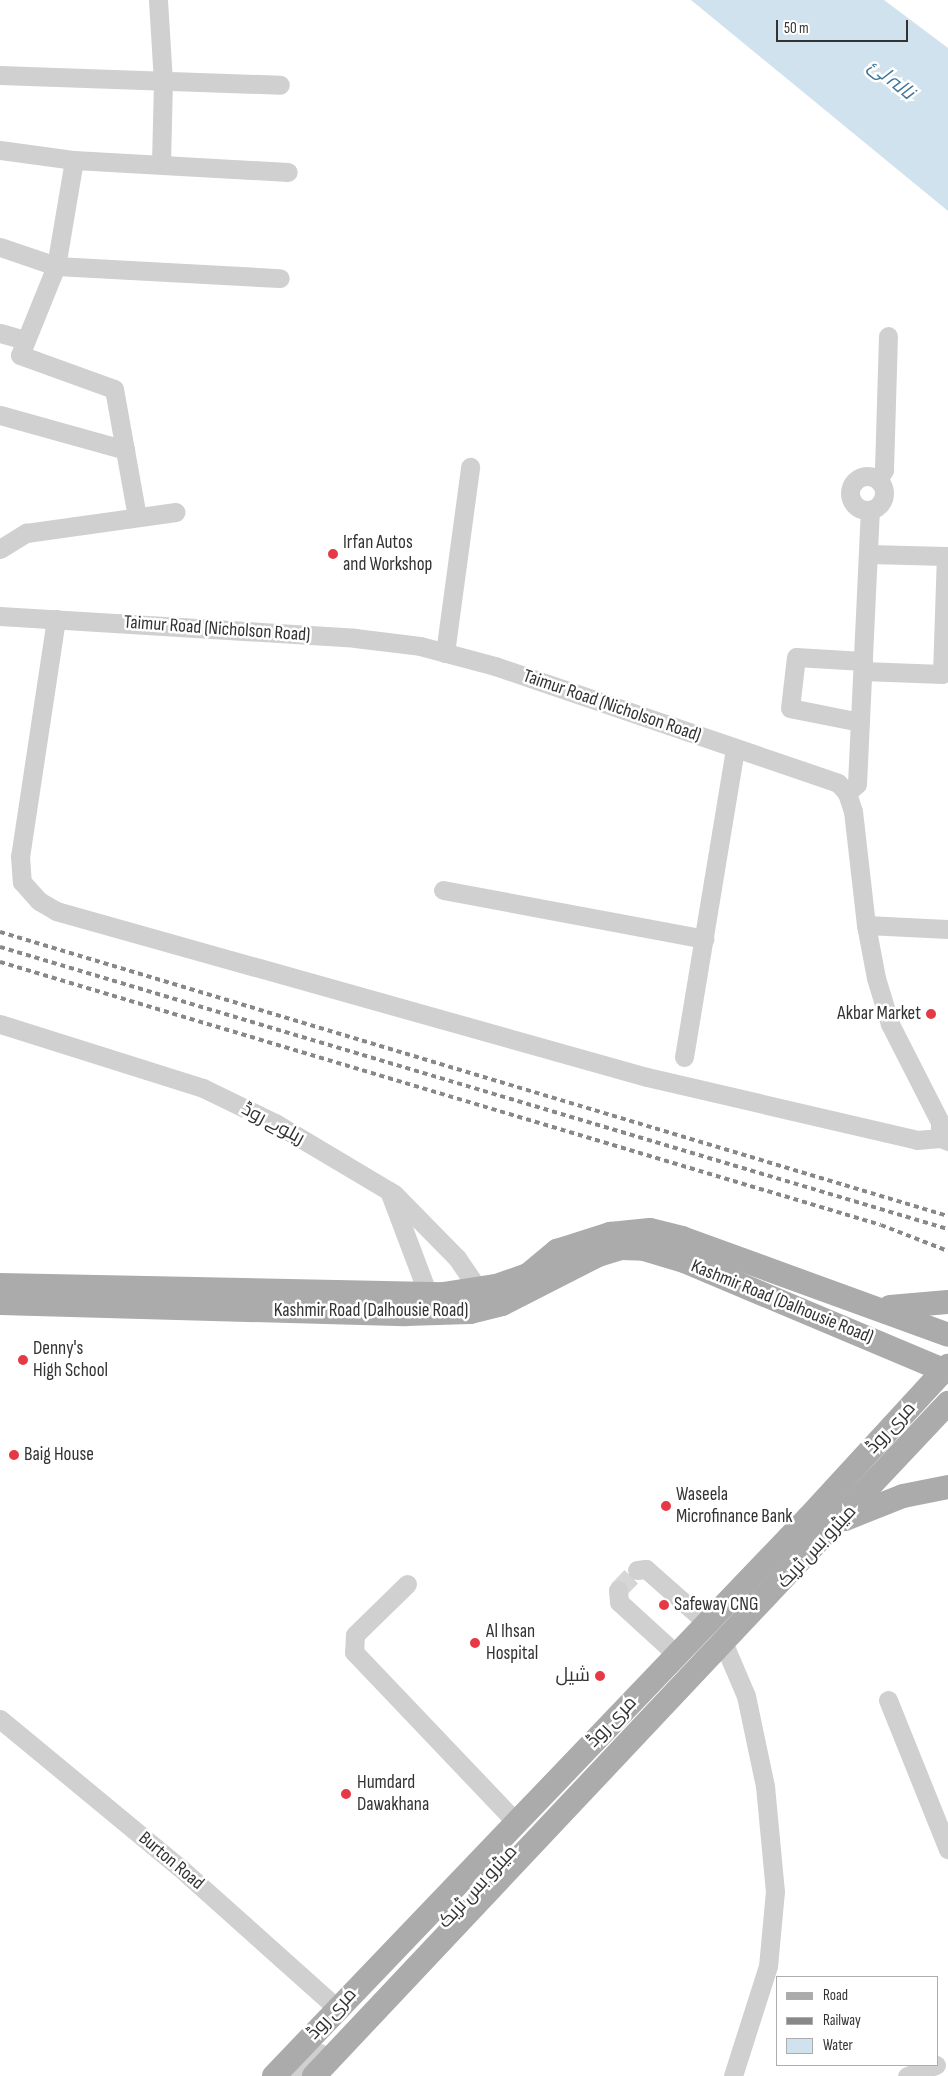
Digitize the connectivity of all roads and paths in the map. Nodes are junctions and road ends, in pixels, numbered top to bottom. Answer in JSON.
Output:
{"nodes":[{"id":1,"x":158,"y":0,"type":"edge"},
{"id":2,"x":0,"y":76,"type":"edge"},
{"id":3,"x":163,"y":81,"type":"junction"},
{"id":4,"x":280,"y":86,"type":"dead end"},
{"id":5,"x":0,"y":150,"type":"edge"},
{"id":6,"x":74,"y":160,"type":"junction"},
{"id":7,"x":161,"y":164,"type":"junction"},
{"id":8,"x":288,"y":172,"type":"dead end"},
{"id":9,"x":0,"y":247,"type":"edge"},
{"id":10,"x":56,"y":266,"type":"junction"},
{"id":11,"x":280,"y":278,"type":"dead end"},
{"id":12,"x":888,"y":336,"type":"dead end"},
{"id":13,"x":0,"y":415,"type":"edge"},
{"id":14,"x":125,"y":450,"type":"junction"},
{"id":15,"x":470,"y":467,"type":"dead end"},
{"id":16,"x":878,"y":480,"type":"junction"},
{"id":17,"x":870,"y":510,"type":"junction"},
{"id":18,"x":176,"y":512,"type":"dead end"},
{"id":19,"x":137,"y":517,"type":"junction"},
{"id":20,"x":0,"y":549,"type":"edge"},
{"id":21,"x":869,"y":554,"type":"junction"},
{"id":22,"x":0,"y":616,"type":"edge"},
{"id":23,"x":56,"y":620,"type":"junction"},
{"id":24,"x":445,"y":652,"type":"junction"},
{"id":25,"x":863,"y":666,"type":"junction"},
{"id":26,"x":860,"y":722,"type":"junction"},
{"id":27,"x":735,"y":748,"type":"junction"},
{"id":28,"x":847,"y":793,"type":"junction"},
{"id":29,"x":443,"y":890,"type":"dead end"},
{"id":30,"x":866,"y":925,"type":"junction"},
{"id":31,"x":948,"y":929,"type":"edge"},
{"id":32,"x":704,"y":939,"type":"junction"},
{"id":33,"x":0,"y":1024,"type":"edge"},
{"id":34,"x":684,"y":1057,"type":"dead end"},
{"id":35,"x":944,"y":1139,"type":"edge"},
{"id":36,"x":389,"y":1192,"type":"junction"},
{"id":37,"x":0,"y":1285,"type":"edge"},
{"id":38,"x":485,"y":1300,"type":"junction"},
{"id":39,"x":0,"y":1302,"type":"edge"},
{"id":40,"x":948,"y":1302,"type":"edge"},
{"id":41,"x":428,"y":1304,"type":"junction"},
{"id":42,"x":861,"y":1305,"type":"junction"},
{"id":43,"x":948,"y":1335,"type":"edge"},
{"id":44,"x":947,"y":1368,"type":"edge"},
{"id":45,"x":948,"y":1405,"type":"edge"},
{"id":46,"x":948,"y":1487,"type":"edge"},
{"id":47,"x":836,"y":1523,"type":"junction"},
{"id":48,"x":637,"y":1570,"type":"dead end"},
{"id":49,"x":407,"y":1584,"type":"dead end"},
{"id":50,"x":618,"y":1590,"type":"dead end"},
{"id":51,"x":707,"y":1623,"type":"junction"},
{"id":52,"x":723,"y":1642,"type":"junction"},
{"id":53,"x":677,"y":1655,"type":"junction"},
{"id":54,"x":656,"y":1699,"type":"junction"},
{"id":55,"x":888,"y":1700,"type":"dead end"},
{"id":56,"x":0,"y":1720,"type":"edge"},
{"id":57,"x":516,"y":1822,"type":"junction"},
{"id":58,"x":948,"y":1849,"type":"edge"},
{"id":59,"x":337,"y":2008,"type":"junction"},
{"id":60,"x":310,"y":2037,"type":"junction"},
{"id":61,"x":331,"y":2058,"type":"junction"},
{"id":62,"x":933,"y":2066,"type":"edge"},
{"id":63,"x":274,"y":2076,"type":"edge"},
{"id":64,"x":299,"y":2076,"type":"edge"},
{"id":65,"x":314,"y":2076,"type":"edge"},
{"id":66,"x":733,"y":2076,"type":"edge"},
{"id":67,"x":907,"y":2076,"type":"edge"}],
"edges":[{"from":1,"to":3,"type":"street"},
{"from":2,"to":3,"type":"street"},
{"from":3,"to":4,"type":"street"},
{"from":3,"to":7,"type":"street"},
{"from":5,"to":6,"type":"street"},
{"from":6,"to":7,"type":"street"},
{"from":6,"to":10,"type":"street"},
{"from":7,"to":8,"type":"street"},
{"from":9,"to":10,"type":"street"},
{"from":10,"to":11,"type":"street"},
{"from":10,"to":14,"type":"street"},
{"from":12,"to":16,"type":"street"},
{"from":13,"to":14,"type":"street"},
{"from":14,"to":19,"type":"street"},
{"from":15,"to":24,"type":"street"},
{"from":16,"to":17,"type":"street"},
{"from":16,"to":17,"type":"street"},
{"from":17,"to":21,"type":"street"},
{"from":18,"to":19,"type":"street"},
{"from":19,"to":20,"type":"street"},
{"from":21,"to":25,"type":"street"},
{"from":21,"to":25,"type":"street"},
{"from":22,"to":23,"type":"street","name":"Taimur Road (Nicholson Road)"},
{"from":23,"to":24,"type":"street","name":"Taimur Road (Nicholson Road)"},
{"from":23,"to":35,"type":"street"},
{"from":24,"to":27,"type":"street","name":"Taimur Road (Nicholson Road)"},
{"from":25,"to":26,"type":"street"},
{"from":25,"to":26,"type":"street"},
{"from":26,"to":28,"type":"street"},
{"from":27,"to":28,"type":"street","name":"Taimur Road (Nicholson Road)"},
{"from":27,"to":32,"type":"street"},
{"from":28,"to":30,"type":"street"},
{"from":29,"to":32,"type":"street"},
{"from":30,"to":31,"type":"street"},
{"from":30,"to":35,"type":"street"},
{"from":32,"to":34,"type":"street"},
{"from":33,"to":36,"type":"street","name":"ریلوے روڈ"},
{"from":36,"to":38,"type":"street","name":"ریلوے روڈ"},
{"from":36,"to":41,"type":"street"},
{"from":37,"to":41,"type":"main road","name":"Kashmir Road (Dalhousie Road)"},
{"from":38,"to":41,"type":"main road","name":"Kashmir Road (Dalhousie Road)"},
{"from":38,"to":42,"type":"main road","name":"Kashmir Road (Dalhousie Road)"},
{"from":38,"to":44,"type":"main road","name":"Kashmir Road (Dalhousie Road)"},
{"from":39,"to":41,"type":"main road","name":"Kashmir Road (Dalhousie Road)"},
{"from":40,"to":42,"type":"main road"},
{"from":42,"to":43,"type":"main road","name":"Kashmir Road (Dalhousie Road)"},
{"from":44,"to":51,"type":"main road","name":"مری روڈ"},
{"from":44,"to":54,"type":"street","name":"میٹرو بس ٹریک"},
{"from":45,"to":47,"type":"main road","name":"مری روڈ"},
{"from":45,"to":54,"type":"street","name":"میٹرو بس ٹریک"},
{"from":46,"to":47,"type":"main road"},
{"from":47,"to":52,"type":"main road","name":"مری روڈ"},
{"from":48,"to":51,"type":"street"},
{"from":49,"to":57,"type":"street"},
{"from":50,"to":53,"type":"street"},
{"from":51,"to":53,"type":"main road","name":"مری روڈ"},
{"from":52,"to":61,"type":"main road","name":"مری روڈ"},
{"from":52,"to":66,"type":"street"},
{"from":53,"to":57,"type":"main road","name":"مری روڈ"},
{"from":54,"to":64,"type":"street","name":"میٹرو بس ٹریک"},
{"from":55,"to":58,"type":"street"},
{"from":56,"to":59,"type":"street","name":"Burton Road"},
{"from":57,"to":59,"type":"main road","name":"مری روڈ"},
{"from":59,"to":60,"type":"main road","name":"مری روڈ"},
{"from":60,"to":61,"type":"main road"},
{"from":60,"to":63,"type":"main road","name":"مری روڈ"},
{"from":61,"to":65,"type":"main road","name":"مری روڈ"},
{"from":62,"to":67,"type":"street"}]}
